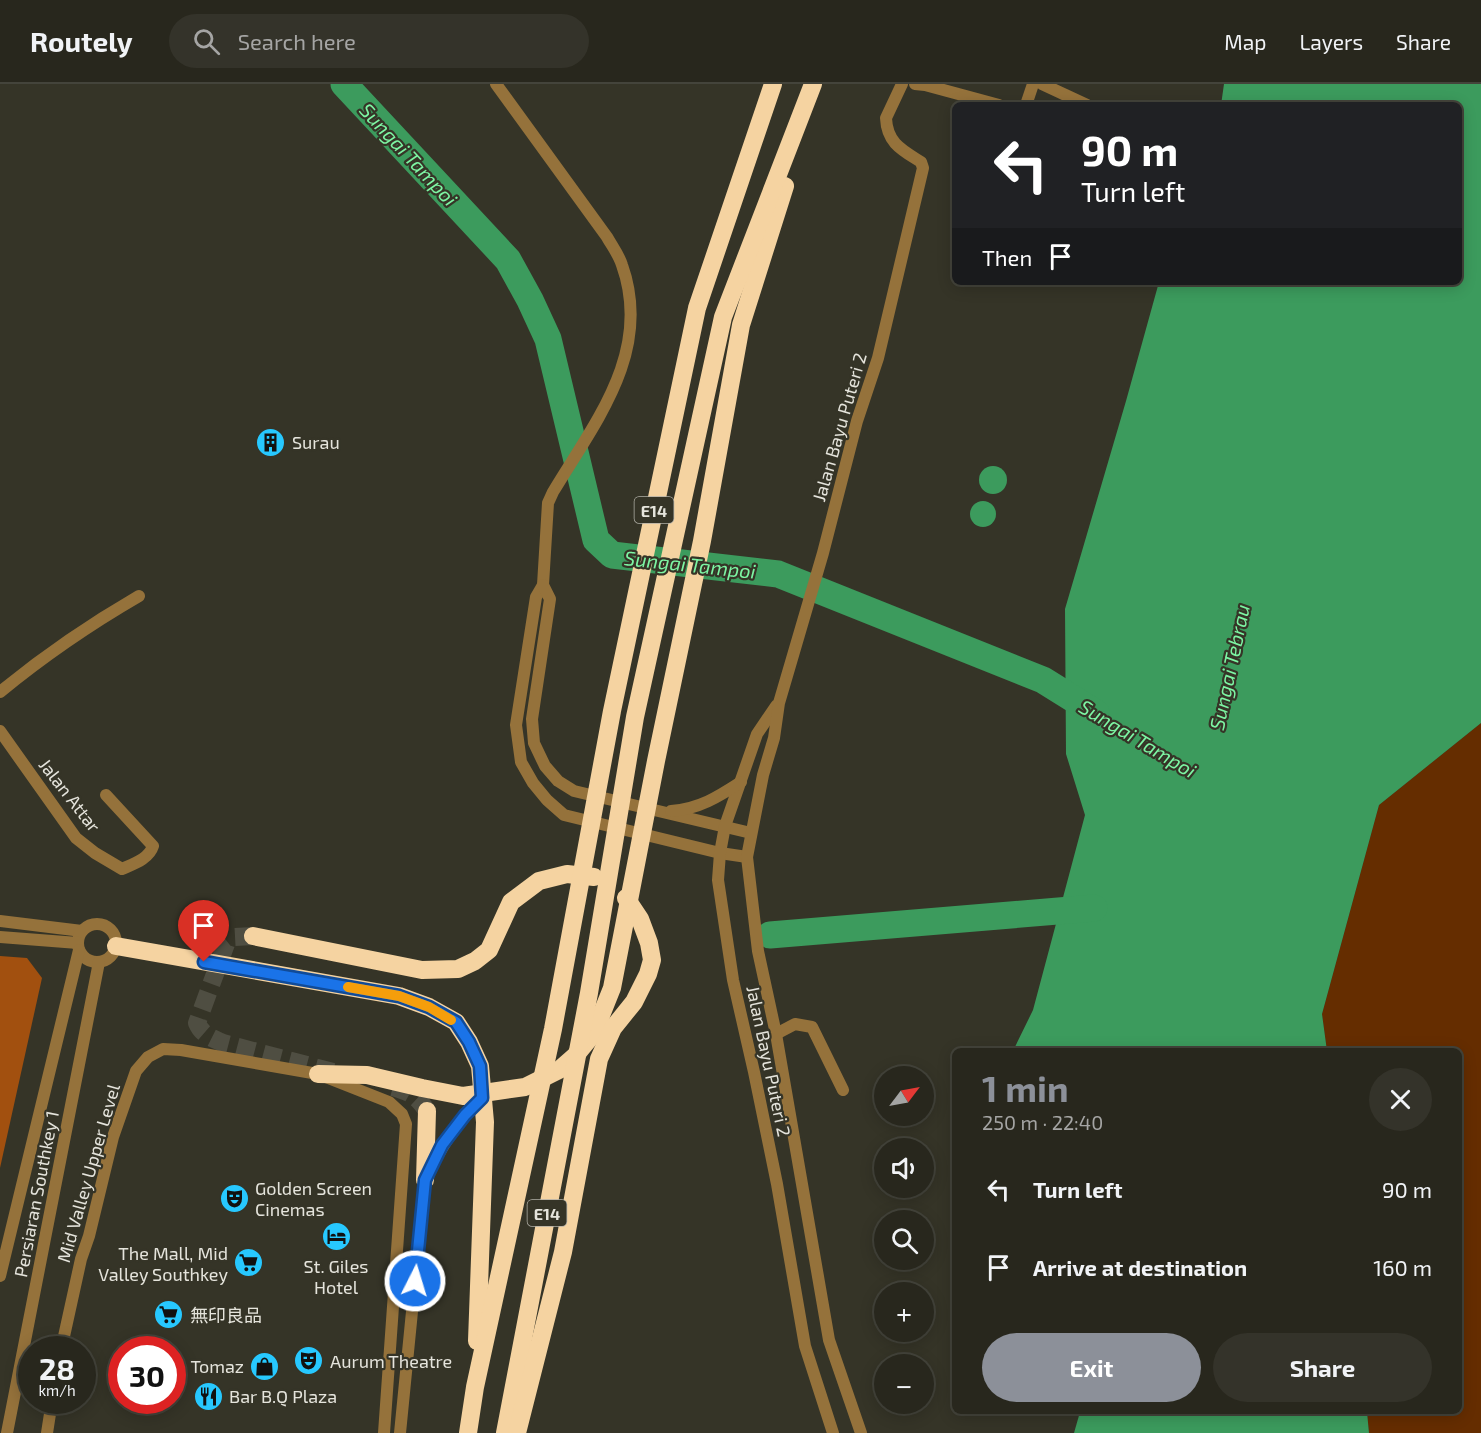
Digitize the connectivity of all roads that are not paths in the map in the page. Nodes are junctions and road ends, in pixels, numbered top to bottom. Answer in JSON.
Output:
{"nodes":[{"id":1,"x":496,"y":84,"type":"edge"},
{"id":2,"x":773,"y":84,"type":"edge"},
{"id":3,"x":813,"y":84,"type":"edge"},
{"id":4,"x":902,"y":84,"type":"edge"},
{"id":5,"x":915,"y":84,"type":"edge"},
{"id":6,"x":924,"y":84,"type":"edge"},
{"id":7,"x":1033,"y":84,"type":"edge"},
{"id":8,"x":1042,"y":84,"type":"edge"},
{"id":9,"x":988,"y":102,"type":"edge"},
{"id":10,"x":1027,"y":102,"type":"edge"},
{"id":11,"x":1080,"y":102,"type":"edge"},
{"id":12,"x":802,"y":108,"type":"junction"},
{"id":13,"x":543,"y":585,"type":"junction"},
{"id":14,"x":139,"y":596,"type":"dead end"},
{"id":15,"x":0,"y":692,"type":"edge"},
{"id":16,"x":779,"y":703,"type":"junction"},
{"id":17,"x":0,"y":731,"type":"edge"},
{"id":18,"x":741,"y":782,"type":"junction"},
{"id":19,"x":106,"y":795,"type":"dead end"},
{"id":20,"x":659,"y":812,"type":"junction"},
{"id":21,"x":725,"y":826,"type":"junction"},
{"id":22,"x":751,"y":833,"type":"junction"},
{"id":23,"x":720,"y":853,"type":"junction"},
{"id":24,"x":747,"y":857,"type":"junction"},
{"id":25,"x":0,"y":921,"type":"edge"},
{"id":26,"x":82,"y":931,"type":"junction"},
{"id":27,"x":253,"y":936,"type":"tunnel mouth"},
{"id":28,"x":0,"y":937,"type":"edge"},
{"id":29,"x":62,"y":943,"type":"junction"},
{"id":30,"x":78,"y":947,"type":"junction"},
{"id":31,"x":123,"y":947,"type":"junction"},
{"id":32,"x":99,"y":962,"type":"junction"},
{"id":33,"x":76,"y":965,"type":"junction"},
{"id":34,"x":97,"y":977,"type":"junction"},
{"id":35,"x":776,"y":1034,"type":"junction"},
{"id":36,"x":318,"y":1074,"type":"junction"},
{"id":37,"x":843,"y":1090,"type":"dead end"},
{"id":38,"x":482,"y":1098,"type":"junction"},
{"id":39,"x":427,"y":1110,"type":"dead end"},
{"id":40,"x":425,"y":1180,"type":"junction"},
{"id":41,"x":0,"y":1276,"type":"edge"},
{"id":42,"x":413,"y":1301,"type":"junction"},
{"id":43,"x":64,"y":1336,"type":"edge"},
{"id":44,"x":476,"y":1387,"type":"junction"},
{"id":45,"x":388,"y":1394,"type":"junction"},
{"id":46,"x":50,"y":1414,"type":"edge"},
{"id":47,"x":8,"y":1433,"type":"edge"},
{"id":48,"x":47,"y":1433,"type":"edge"},
{"id":49,"x":384,"y":1433,"type":"edge"},
{"id":50,"x":400,"y":1433,"type":"edge"},
{"id":51,"x":468,"y":1433,"type":"edge"},
{"id":52,"x":505,"y":1433,"type":"edge"},
{"id":53,"x":517,"y":1433,"type":"edge"},
{"id":54,"x":833,"y":1433,"type":"edge"},
{"id":55,"x":861,"y":1433,"type":"edge"}],
"edges":[{"from":1,"to":13,"type":"street"},
{"from":2,"to":44,"type":"highway","number":"E14"},
{"from":3,"to":12,"type":"highway","number":"E14"},
{"from":4,"to":16,"type":"street","name":"Jalan Bayu Puteri 2"},
{"from":5,"to":6,"type":"street"},
{"from":6,"to":9,"type":"street"},
{"from":7,"to":10,"type":"street"},
{"from":8,"to":11,"type":"street"},
{"from":12,"to":36,"type":"highway"},
{"from":12,"to":52,"type":"highway","number":"E14"},
{"from":13,"to":20,"type":"street"},
{"from":13,"to":23,"type":"street"},
{"from":14,"to":15,"type":"street"},
{"from":16,"to":18,"type":"street","name":"Jalan Bayu Puteri 2"},
{"from":16,"to":22,"type":"street","name":"Jalan Bayu Puteri 2"},
{"from":17,"to":19,"type":"street","name":"Jalan Attar"},
{"from":18,"to":20,"type":"street"},
{"from":18,"to":21,"type":"street","name":"Jalan Bayu Puteri 2"},
{"from":20,"to":21,"type":"street"},
{"from":21,"to":22,"type":"street"},
{"from":21,"to":23,"type":"street","name":"Jalan Bayu Puteri 2"},
{"from":22,"to":24,"type":"street","name":"Jalan Bayu Puteri 2"},
{"from":23,"to":24,"type":"street"},
{"from":23,"to":54,"type":"street","name":"Jalan Bayu Puteri 2"},
{"from":24,"to":35,"type":"street","name":"Jalan Bayu Puteri 2"},
{"from":25,"to":26,"type":"street"},
{"from":26,"to":30,"type":"street"},
{"from":26,"to":31,"type":"street"},
{"from":27,"to":53,"type":"highway"},
{"from":28,"to":29,"type":"street"},
{"from":29,"to":30,"type":"street"},
{"from":29,"to":33,"type":"street"},
{"from":30,"to":32,"type":"street"},
{"from":30,"to":33,"type":"street","name":"Persiaran Southkey 1"},
{"from":31,"to":32,"type":"street"},
{"from":31,"to":34,"type":"street"},
{"from":31,"to":38,"type":"highway"},
{"from":32,"to":34,"type":"street","name":"Persiaran Southkey 1"},
{"from":33,"to":41,"type":"street","name":"Persiaran Southkey 1"},
{"from":34,"to":47,"type":"street","name":"Persiaran Southkey 1"},
{"from":35,"to":37,"type":"street"},
{"from":35,"to":55,"type":"street","name":"Jalan Bayu Puteri 2"},
{"from":36,"to":43,"type":"street","name":"Mid Valley Upper Level"},
{"from":36,"to":45,"type":"street","name":"Mid Valley Upper Level"},
{"from":38,"to":40,"type":"street"},
{"from":38,"to":44,"type":"highway"},
{"from":39,"to":40,"type":"highway"},
{"from":40,"to":42,"type":"street"},
{"from":42,"to":45,"type":"street"},
{"from":42,"to":50,"type":"street"},
{"from":44,"to":51,"type":"highway","number":"E14"},
{"from":45,"to":49,"type":"street","name":"Mid Valley Upper Level"},
{"from":46,"to":48,"type":"street"}]}
